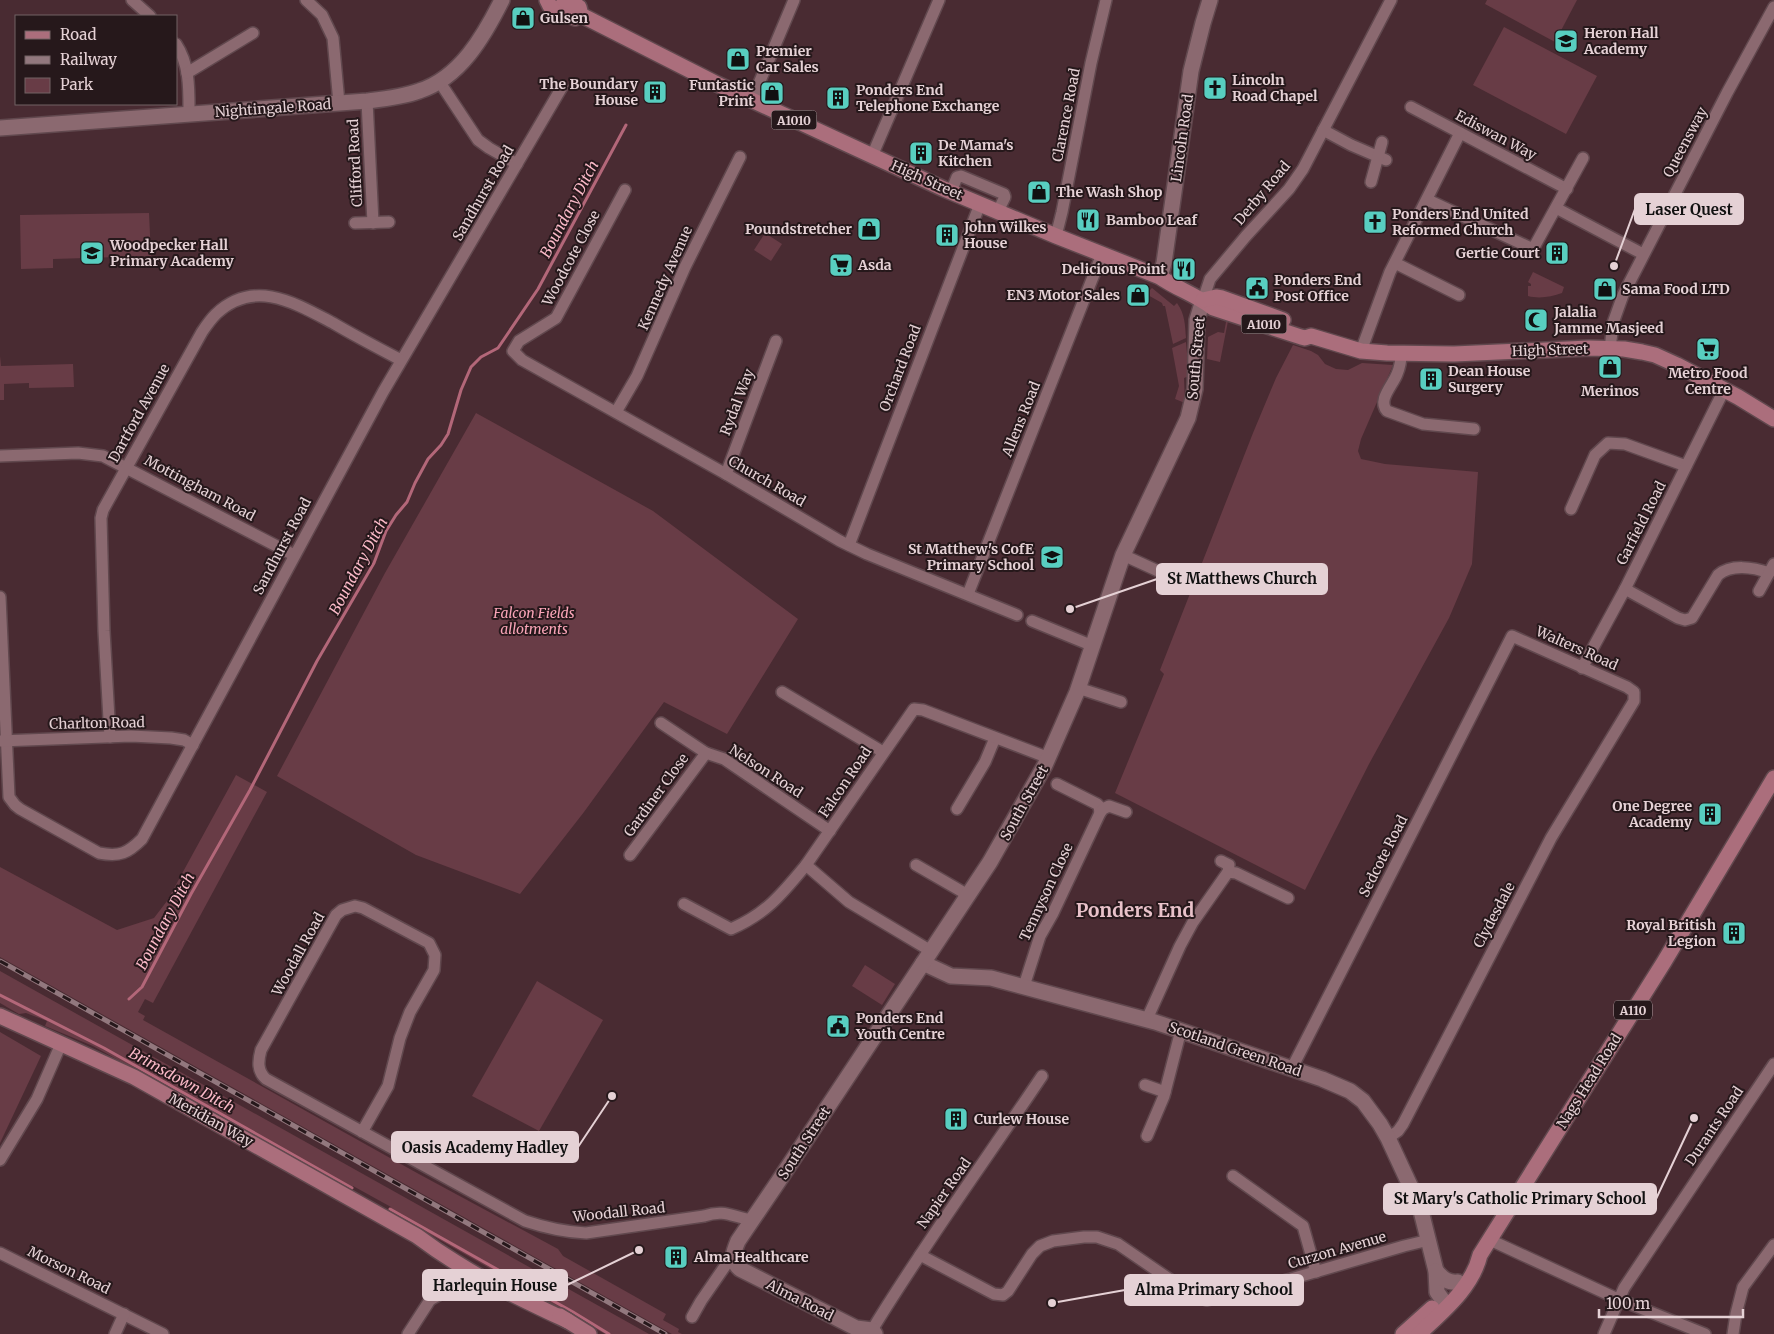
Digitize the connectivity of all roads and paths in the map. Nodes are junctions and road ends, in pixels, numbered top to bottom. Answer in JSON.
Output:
{"nodes":[{"id":1,"x":132,"y":0,"type":"edge"},
{"id":2,"x":306,"y":0,"type":"edge"},
{"id":3,"x":502,"y":0,"type":"edge"},
{"id":4,"x":547,"y":0,"type":"edge"},
{"id":5,"x":564,"y":0,"type":"edge"},
{"id":6,"x":794,"y":0,"type":"edge"},
{"id":7,"x":939,"y":0,"type":"edge"},
{"id":8,"x":1106,"y":0,"type":"edge"},
{"id":9,"x":1210,"y":0,"type":"edge"},
{"id":10,"x":1391,"y":0,"type":"edge"},
{"id":11,"x":1774,"y":7,"type":"edge"},
{"id":12,"x":149,"y":15,"type":"edge"},
{"id":13,"x":581,"y":15,"type":"junction"},
{"id":14,"x":253,"y":33,"type":"dead end"},
{"id":15,"x":178,"y":48,"type":"edge"},
{"id":16,"x":187,"y":72,"type":"junction"},
{"id":17,"x":439,"y":81,"type":"junction"},
{"id":18,"x":562,"y":87,"type":"dead end"},
{"id":19,"x":752,"y":100,"type":"junction"},
{"id":20,"x":367,"y":101,"type":"junction"},
{"id":21,"x":339,"y":103,"type":"junction"},
{"id":22,"x":1411,"y":107,"type":"dead end"},
{"id":23,"x":190,"y":114,"type":"junction"},
{"id":24,"x":0,"y":128,"type":"edge"},
{"id":25,"x":1323,"y":130,"type":"junction"},
{"id":26,"x":1460,"y":133,"type":"junction"},
{"id":27,"x":1382,"y":142,"type":"dead end"},
{"id":28,"x":740,"y":156,"type":"dead end"},
{"id":29,"x":872,"y":156,"type":"junction"},
{"id":30,"x":1381,"y":158,"type":"junction"},
{"id":31,"x":1583,"y":158,"type":"dead end"},
{"id":32,"x":517,"y":164,"type":"junction"},
{"id":33,"x":1371,"y":182,"type":"dead end"},
{"id":34,"x":1567,"y":189,"type":"junction"},
{"id":35,"x":625,"y":190,"type":"dead end"},
{"id":36,"x":951,"y":192,"type":"junction"},
{"id":37,"x":1428,"y":200,"type":"junction"},
{"id":38,"x":980,"y":204,"type":"junction"},
{"id":39,"x":1556,"y":208,"type":"junction"},
{"id":40,"x":998,"y":211,"type":"junction"},
{"id":41,"x":389,"y":222,"type":"dead end"},
{"id":42,"x":356,"y":223,"type":"dead end"},
{"id":43,"x":373,"y":223,"type":"junction"},
{"id":44,"x":1056,"y":236,"type":"junction"},
{"id":45,"x":1102,"y":254,"type":"junction"},
{"id":46,"x":1643,"y":254,"type":"junction"},
{"id":47,"x":1395,"y":263,"type":"junction"},
{"id":48,"x":1160,"y":277,"type":"junction"},
{"id":49,"x":1459,"y":295,"type":"dead end"},
{"id":50,"x":1203,"y":300,"type":"junction"},
{"id":51,"x":776,"y":341,"type":"dead end"},
{"id":52,"x":1610,"y":349,"type":"junction"},
{"id":53,"x":513,"y":350,"type":"joint"},
{"id":54,"x":1361,"y":351,"type":"junction"},
{"id":55,"x":1402,"y":354,"type":"junction"},
{"id":56,"x":401,"y":360,"type":"junction"},
{"id":57,"x":1724,"y":390,"type":"junction"},
{"id":58,"x":616,"y":412,"type":"junction"},
{"id":59,"x":1774,"y":419,"type":"edge"},
{"id":60,"x":1474,"y":429,"type":"dead end"},
{"id":61,"x":0,"y":456,"type":"edge"},
{"id":62,"x":1686,"y":466,"type":"junction"},
{"id":63,"x":126,"y":467,"type":"junction"},
{"id":64,"x":726,"y":474,"type":"junction"},
{"id":65,"x":1571,"y":509,"type":"dead end"},
{"id":66,"x":849,"y":544,"type":"junction"},
{"id":67,"x":294,"y":555,"type":"junction"},
{"id":68,"x":1123,"y":555,"type":"junction"},
{"id":69,"x":1771,"y":569,"type":"edge"},
{"id":70,"x":1191,"y":586,"type":"dead end"},
{"id":71,"x":1625,"y":589,"type":"junction"},
{"id":72,"x":1759,"y":590,"type":"dead end"},
{"id":73,"x":968,"y":594,"type":"junction"},
{"id":74,"x":0,"y":597,"type":"edge"},
{"id":75,"x":1017,"y":615,"type":"dead end"},
{"id":76,"x":1032,"y":620,"type":"dead end"},
{"id":77,"x":1093,"y":646,"type":"junction"},
{"id":78,"x":1501,"y":657,"type":"joint"},
{"id":79,"x":1582,"y":668,"type":"junction"},
{"id":80,"x":1078,"y":688,"type":"junction"},
{"id":81,"x":782,"y":692,"type":"dead end"},
{"id":82,"x":1121,"y":702,"type":"dead end"},
{"id":83,"x":1630,"y":708,"type":"joint"},
{"id":84,"x":660,"y":722,"type":"dead end"},
{"id":85,"x":110,"y":737,"type":"junction"},
{"id":86,"x":995,"y":738,"type":"junction"},
{"id":87,"x":3,"y":741,"type":"edge"},
{"id":88,"x":193,"y":746,"type":"junction"},
{"id":89,"x":883,"y":752,"type":"junction"},
{"id":90,"x":706,"y":753,"type":"junction"},
{"id":91,"x":1048,"y":758,"type":"junction"},
{"id":92,"x":1774,"y":778,"type":"edge"},
{"id":93,"x":1057,"y":784,"type":"dead end"},
{"id":94,"x":958,"y":802,"type":"dead end"},
{"id":95,"x":1126,"y":812,"type":"dead end"},
{"id":96,"x":1100,"y":813,"type":"junction"},
{"id":97,"x":830,"y":831,"type":"junction"},
{"id":98,"x":630,"y":855,"type":"dead end"},
{"id":99,"x":1221,"y":861,"type":"dead end"},
{"id":100,"x":806,"y":866,"type":"junction"},
{"id":101,"x":920,"y":870,"type":"dead end"},
{"id":102,"x":1228,"y":872,"type":"junction"},
{"id":103,"x":968,"y":895,"type":"junction"},
{"id":104,"x":1288,"y":898,"type":"dead end"},
{"id":105,"x":684,"y":904,"type":"dead end"},
{"id":106,"x":927,"y":957,"type":"junction"},
{"id":107,"x":1024,"y":986,"type":"junction"},
{"id":108,"x":0,"y":1016,"type":"edge"},
{"id":109,"x":1147,"y":1019,"type":"junction"},
{"id":110,"x":1180,"y":1030,"type":"junction"},
{"id":111,"x":61,"y":1044,"type":"junction"},
{"id":112,"x":1774,"y":1064,"type":"edge"},
{"id":113,"x":1292,"y":1068,"type":"junction"},
{"id":114,"x":1042,"y":1076,"type":"dead end"},
{"id":115,"x":1145,"y":1086,"type":"dead end"},
{"id":116,"x":1165,"y":1092,"type":"junction"},
{"id":117,"x":362,"y":1132,"type":"junction"},
{"id":118,"x":1147,"y":1136,"type":"dead end"},
{"id":119,"x":1388,"y":1138,"type":"junction"},
{"id":120,"x":0,"y":1160,"type":"edge"},
{"id":121,"x":1233,"y":1176,"type":"dead end"},
{"id":122,"x":752,"y":1220,"type":"junction"},
{"id":123,"x":417,"y":1236,"type":"junction"},
{"id":124,"x":1429,"y":1240,"type":"junction"},
{"id":125,"x":1490,"y":1240,"type":"junction"},
{"id":126,"x":1774,"y":1244,"type":"edge"},
{"id":127,"x":0,"y":1253,"type":"edge"},
{"id":128,"x":920,"y":1255,"type":"junction"},
{"id":129,"x":732,"y":1256,"type":"junction"},
{"id":130,"x":1436,"y":1271,"type":"junction"},
{"id":131,"x":1316,"y":1272,"type":"junction"},
{"id":132,"x":475,"y":1274,"type":"junction"},
{"id":133,"x":1461,"y":1286,"type":"junction"},
{"id":134,"x":1442,"y":1299,"type":"junction"},
{"id":135,"x":1618,"y":1299,"type":"junction"},
{"id":136,"x":124,"y":1314,"type":"junction"},
{"id":137,"x":692,"y":1318,"type":"dead end"},
{"id":138,"x":568,"y":1321,"type":"junction"},
{"id":139,"x":874,"y":1332,"type":"edge"},
{"id":140,"x":115,"y":1334,"type":"edge"},
{"id":141,"x":163,"y":1334,"type":"edge"},
{"id":142,"x":408,"y":1334,"type":"edge"},
{"id":143,"x":589,"y":1334,"type":"edge"},
{"id":144,"x":1403,"y":1334,"type":"edge"},
{"id":145,"x":1419,"y":1334,"type":"edge"},
{"id":146,"x":1604,"y":1334,"type":"edge"},
{"id":147,"x":1705,"y":1334,"type":"edge"},
{"id":148,"x":1734,"y":1334,"type":"edge"}],
"edges":[{"from":1,"to":12,"type":"street"},
{"from":2,"to":21,"type":"street"},
{"from":3,"to":17,"type":"street","name":"Nightingale Road"},
{"from":4,"to":13,"type":"main road","number":"A1010"},
{"from":5,"to":13,"type":"main road","number":"A1010"},
{"from":6,"to":19,"type":"street"},
{"from":7,"to":29,"type":"street"},
{"from":8,"to":44,"type":"street","name":"Clarence Road"},
{"from":9,"to":48,"type":"street","name":"Lincoln Road"},
{"from":10,"to":25,"type":"street","name":"Derby Road"},
{"from":11,"to":46,"type":"street","name":"Queensway"},
{"from":13,"to":19,"type":"main road","name":"High Street","number":"A1010"},
{"from":14,"to":16,"type":"street"},
{"from":15,"to":16,"type":"street"},
{"from":16,"to":23,"type":"street"},
{"from":17,"to":20,"type":"street","name":"Nightingale Road"},
{"from":17,"to":32,"type":"street"},
{"from":18,"to":32,"type":"street","name":"Sandhurst Road"},
{"from":19,"to":29,"type":"main road","name":"High Street","number":"A1010"},
{"from":20,"to":21,"type":"street","name":"Nightingale Road"},
{"from":20,"to":43,"type":"street","name":"Clifford Road"},
{"from":21,"to":23,"type":"street","name":"Nightingale Road"},
{"from":22,"to":26,"type":"street","name":"Ediswan Way"},
{"from":23,"to":24,"type":"street","name":"Nightingale Road"},
{"from":25,"to":30,"type":"street"},
{"from":25,"to":50,"type":"street","name":"Derby Road"},
{"from":26,"to":34,"type":"street","name":"Ediswan Way"},
{"from":26,"to":37,"type":"street"},
{"from":27,"to":30,"type":"street"},
{"from":28,"to":58,"type":"street","name":"Kennedy Avenue"},
{"from":29,"to":36,"type":"main road","name":"High Street","number":"A1010"},
{"from":30,"to":33,"type":"street"},
{"from":31,"to":34,"type":"street"},
{"from":32,"to":56,"type":"street","name":"Sandhurst Road"},
{"from":34,"to":39,"type":"street"},
{"from":35,"to":53,"type":"street","name":"Woodcote Close"},
{"from":36,"to":38,"type":"main road","name":"High Street","number":"A1010"},
{"from":36,"to":40,"type":"street"},
{"from":37,"to":39,"type":"street"},
{"from":37,"to":47,"type":"street"},
{"from":38,"to":40,"type":"main road","name":"High Street","number":"A1010"},
{"from":38,"to":66,"type":"street","name":"Orchard Road"},
{"from":39,"to":46,"type":"street"},
{"from":40,"to":44,"type":"main road","name":"High Street","number":"A1010"},
{"from":41,"to":43,"type":"street","name":"Clifford Road"},
{"from":42,"to":43,"type":"street","name":"Clifford Road"},
{"from":44,"to":45,"type":"main road","name":"High Street","number":"A1010"},
{"from":45,"to":48,"type":"main road","name":"High Street","number":"A1010"},
{"from":45,"to":73,"type":"street","name":"Allens Road"},
{"from":46,"to":52,"type":"street","name":"Queensway"},
{"from":47,"to":49,"type":"street"},
{"from":47,"to":54,"type":"street"},
{"from":48,"to":50,"type":"main road","name":"High Street","number":"A1010"},
{"from":50,"to":54,"type":"main road","name":"High Street","number":"A1010"},
{"from":50,"to":68,"type":"street","name":"South Street"},
{"from":51,"to":64,"type":"street","name":"Rydal Way"},
{"from":52,"to":55,"type":"main road","name":"High Street","number":"A1010"},
{"from":52,"to":57,"type":"main road","name":"High Street","number":"A1010"},
{"from":53,"to":58,"type":"street","name":"Church Road"},
{"from":54,"to":55,"type":"main road","name":"High Street","number":"A1010"},
{"from":55,"to":60,"type":"street"},
{"from":56,"to":63,"type":"street","name":"Dartford Avenue"},
{"from":56,"to":67,"type":"street","name":"Sandhurst Road"},
{"from":57,"to":59,"type":"main road","name":"High Street","number":"A1010"},
{"from":57,"to":62,"type":"street","name":"Garfield Road"},
{"from":58,"to":64,"type":"street","name":"Church Road"},
{"from":61,"to":63,"type":"street","name":"Mottingham Road"},
{"from":62,"to":65,"type":"street"},
{"from":62,"to":71,"type":"street","name":"Garfield Road"},
{"from":63,"to":67,"type":"street","name":"Mottingham Road"},
{"from":63,"to":85,"type":"street","name":"Dartford Avenue"},
{"from":64,"to":66,"type":"street","name":"Church Road"},
{"from":66,"to":73,"type":"street","name":"Church Road"},
{"from":67,"to":88,"type":"street","name":"Sandhurst Road"},
{"from":68,"to":70,"type":"street"},
{"from":68,"to":77,"type":"street","name":"South Street"},
{"from":69,"to":71,"type":"street"},
{"from":69,"to":72,"type":"street"},
{"from":71,"to":79,"type":"street","name":"Garfield Road"},
{"from":73,"to":75,"type":"street","name":"Church Road"},
{"from":74,"to":87,"type":"street","name":"Sandhurst Road"},
{"from":76,"to":77,"type":"street"},
{"from":77,"to":80,"type":"street","name":"South Street"},
{"from":78,"to":79,"type":"street","name":"Walters Road"},
{"from":78,"to":113,"type":"street","name":"Sedcote Road"},
{"from":79,"to":83,"type":"street","name":"Walters Road"},
{"from":80,"to":82,"type":"street"},
{"from":80,"to":91,"type":"street","name":"South Street"},
{"from":81,"to":89,"type":"street"},
{"from":83,"to":119,"type":"street","name":"Clydesdale"},
{"from":84,"to":90,"type":"street","name":"Nelson Road"},
{"from":85,"to":87,"type":"street","name":"Charlton Road"},
{"from":85,"to":88,"type":"street","name":"Charlton Road"},
{"from":86,"to":89,"type":"street","name":"Falcon Road"},
{"from":86,"to":91,"type":"street","name":"Falcon Road"},
{"from":86,"to":94,"type":"street"},
{"from":87,"to":88,"type":"street","name":"Sandhurst Road"},
{"from":89,"to":97,"type":"street","name":"Falcon Road"},
{"from":90,"to":97,"type":"street","name":"Nelson Road"},
{"from":90,"to":98,"type":"street","name":"Gardiner Close"},
{"from":91,"to":103,"type":"street","name":"South Street"},
{"from":92,"to":125,"type":"main road","name":"Nags Head Road","number":"A110"},
{"from":93,"to":96,"type":"street"},
{"from":95,"to":96,"type":"street"},
{"from":96,"to":107,"type":"street","name":"Tennyson Close"},
{"from":97,"to":100,"type":"street","name":"Falcon Road"},
{"from":99,"to":102,"type":"street"},
{"from":100,"to":105,"type":"street","name":"Falcon Road"},
{"from":100,"to":106,"type":"street"},
{"from":101,"to":103,"type":"street"},
{"from":102,"to":104,"type":"street"},
{"from":102,"to":109,"type":"street"},
{"from":103,"to":106,"type":"street","name":"South Street"},
{"from":106,"to":107,"type":"street","name":"Scotland Green Road"},
{"from":106,"to":122,"type":"street","name":"South Street"},
{"from":107,"to":109,"type":"street","name":"Scotland Green Road"},
{"from":108,"to":111,"type":"main road","name":"Meridian Way"},
{"from":109,"to":110,"type":"street","name":"Scotland Green Road"},
{"from":110,"to":113,"type":"street","name":"Scotland Green Road"},
{"from":110,"to":116,"type":"street"},
{"from":111,"to":120,"type":"street"},
{"from":111,"to":123,"type":"main road","name":"Meridian Way"},
{"from":112,"to":135,"type":"street","name":"Durants Road"},
{"from":113,"to":119,"type":"street","name":"Scotland Green Road"},
{"from":114,"to":128,"type":"street","name":"Napier Road"},
{"from":115,"to":116,"type":"street"},
{"from":116,"to":118,"type":"street"},
{"from":117,"to":117,"type":"street","name":"Woodall Road"},
{"from":117,"to":122,"type":"street","name":"Woodall Road"},
{"from":119,"to":124,"type":"street","name":"Scotland Green Road"},
{"from":121,"to":131,"type":"street"},
{"from":122,"to":129,"type":"street","name":"South Street"},
{"from":123,"to":132,"type":"main road","name":"Meridian Way"},
{"from":123,"to":138,"type":"main road","name":"Meridian Way"},
{"from":124,"to":130,"type":"street","name":"Scotland Green Road"},
{"from":124,"to":131,"type":"street","name":"Curzon Avenue"},
{"from":125,"to":133,"type":"main road","name":"Nags Head Road","number":"A110"},
{"from":125,"to":135,"type":"street"},
{"from":126,"to":148,"type":"street"},
{"from":127,"to":136,"type":"street","name":"Morson Road"},
{"from":128,"to":131,"type":"street","name":"Curzon Avenue"},
{"from":128,"to":139,"type":"street","name":"Napier Road"},
{"from":129,"to":137,"type":"street"},
{"from":129,"to":139,"type":"street","name":"Alma Road"},
{"from":130,"to":133,"type":"street"},
{"from":130,"to":134,"type":"street","name":"Scotland Green Road"},
{"from":132,"to":138,"type":"main road","name":"Meridian Way"},
{"from":132,"to":142,"type":"street"},
{"from":133,"to":134,"type":"main road"},
{"from":133,"to":145,"type":"main road","number":"A110"},
{"from":134,"to":144,"type":"main road"},
{"from":135,"to":146,"type":"street","name":"Durants Road"},
{"from":135,"to":147,"type":"street"},
{"from":136,"to":140,"type":"street"},
{"from":136,"to":141,"type":"street","name":"Morson Road"},
{"from":138,"to":143,"type":"main road","name":"Meridian Way"}]}
